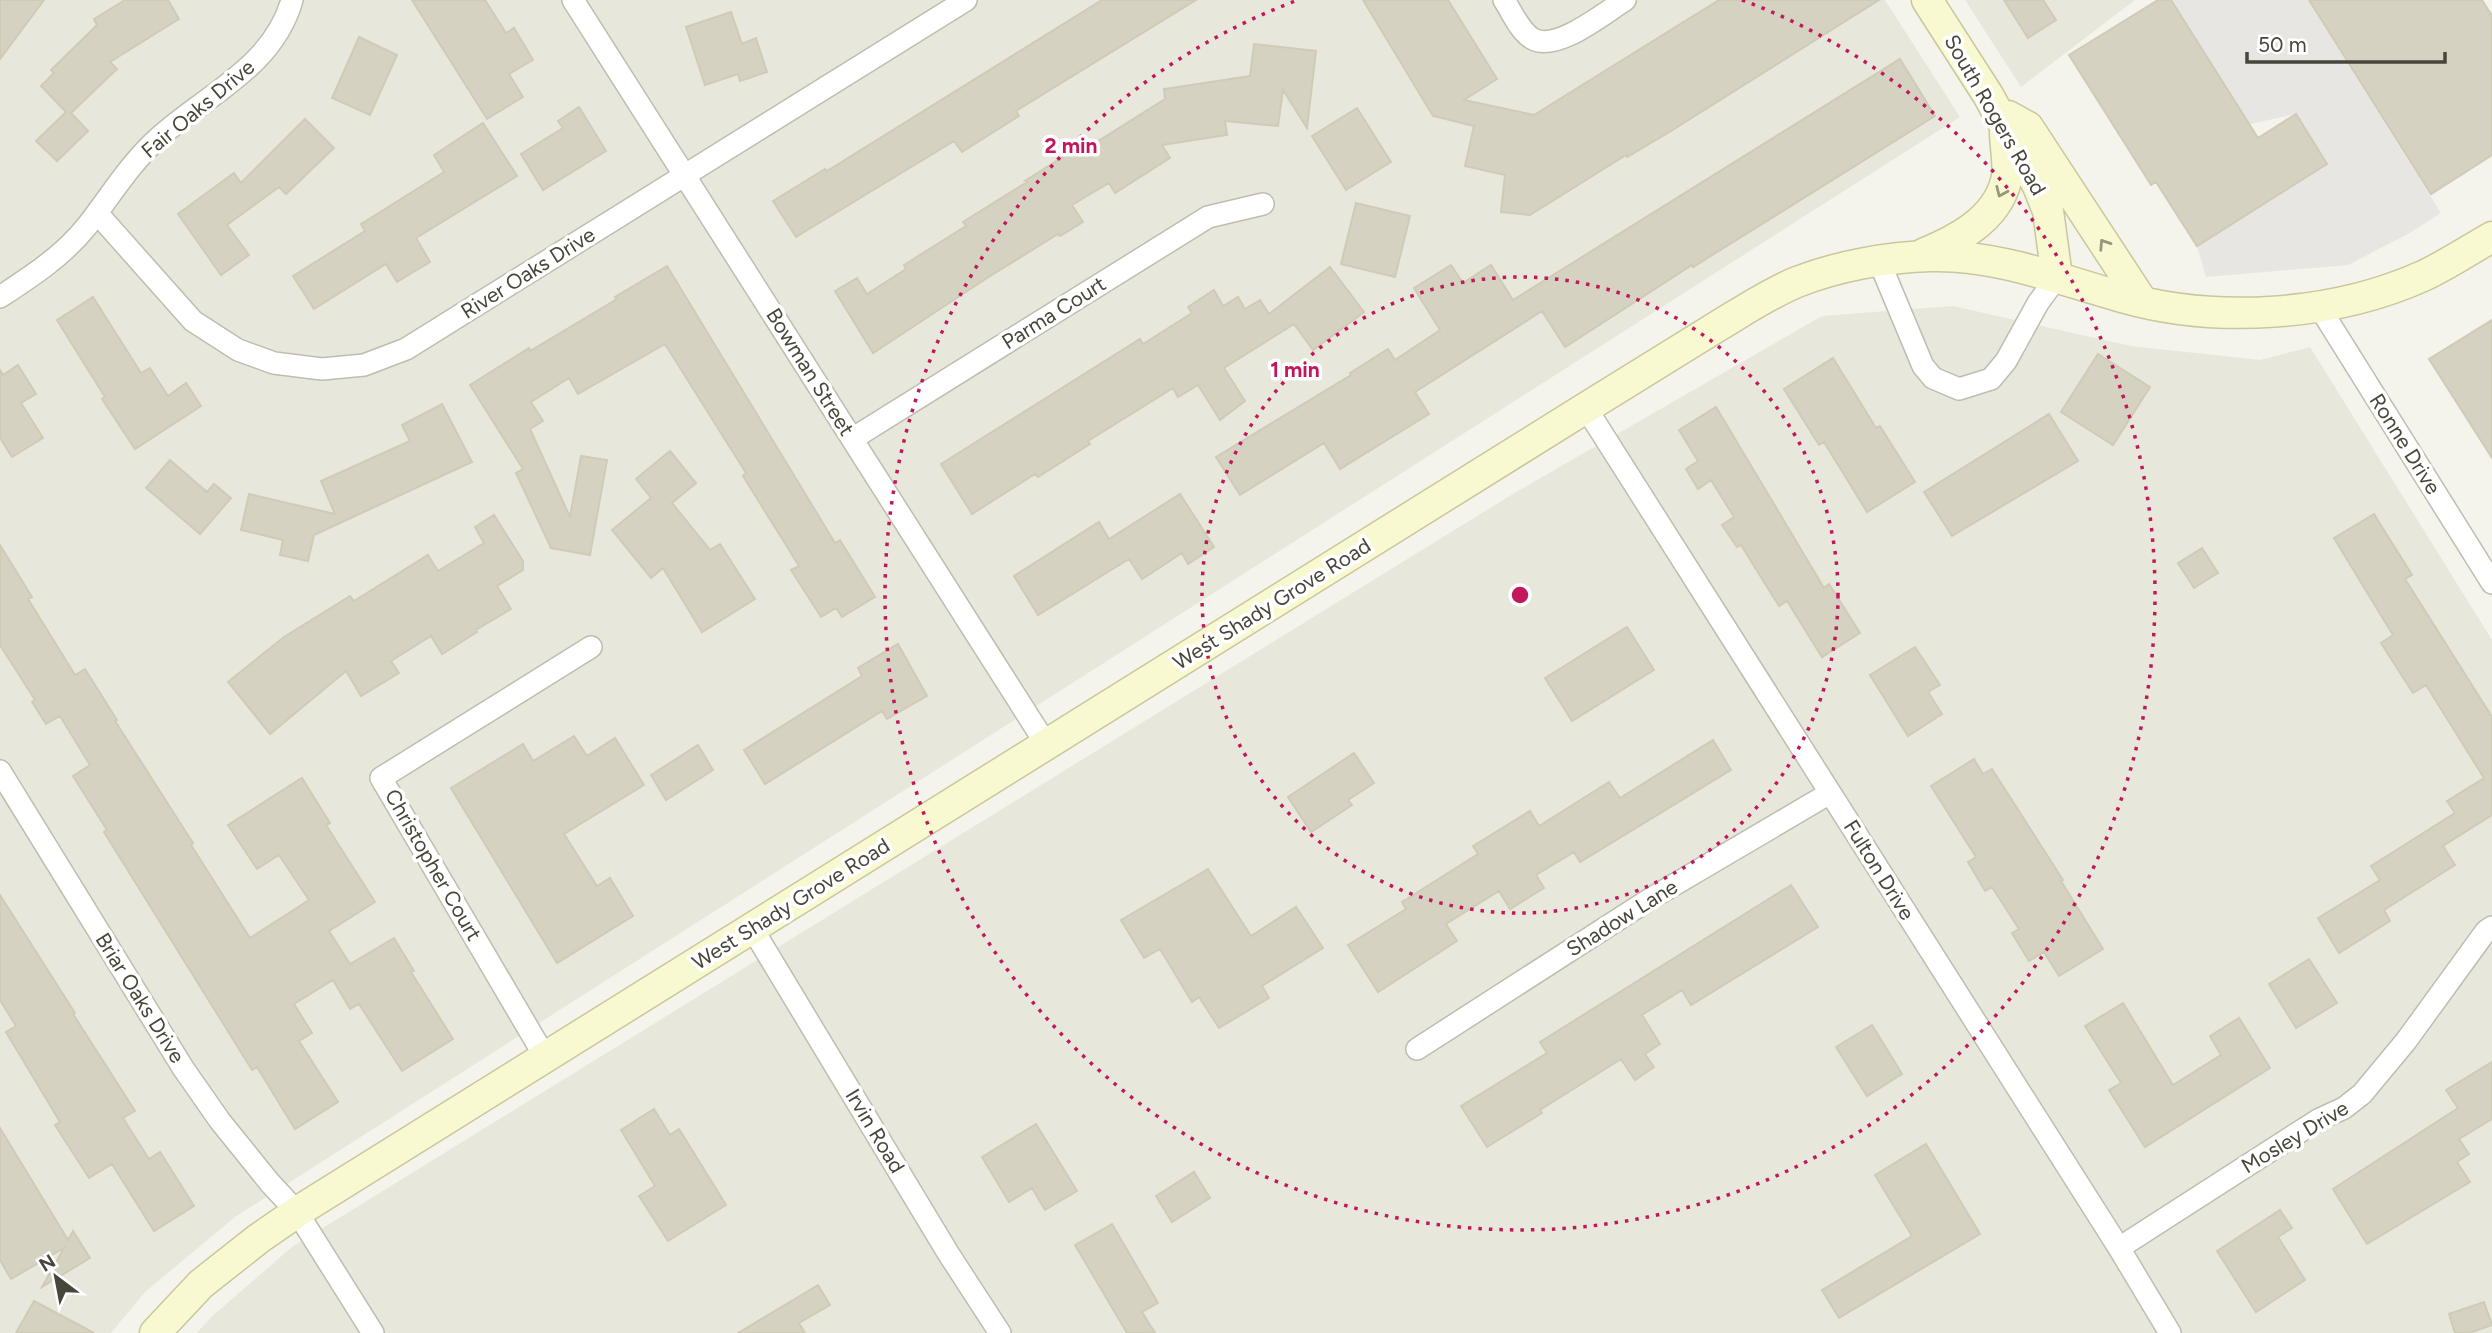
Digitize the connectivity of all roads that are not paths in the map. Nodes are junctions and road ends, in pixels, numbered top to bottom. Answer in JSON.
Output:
{"nodes":[{"id":1,"x":292,"y":0,"type":"edge"},
{"id":2,"x":573,"y":0,"type":"edge"},
{"id":3,"x":1504,"y":0,"type":"edge"},
{"id":4,"x":1625,"y":0,"type":"edge"},
{"id":5,"x":1927,"y":0,"type":"edge"},
{"id":6,"x":958,"y":2,"type":"edge"},
{"id":7,"x":2000,"y":117,"type":"junction"},
{"id":8,"x":685,"y":175,"type":"junction"},
{"id":9,"x":1263,"y":204,"type":"dead end"},
{"id":10,"x":97,"y":213,"type":"junction"},
{"id":11,"x":2492,"y":237,"type":"edge"},
{"id":12,"x":1916,"y":257,"type":"junction"},
{"id":13,"x":1879,"y":261,"type":"junction"},
{"id":14,"x":2057,"y":277,"type":"junction"},
{"id":15,"x":0,"y":296,"type":"edge"},
{"id":16,"x":2142,"y":301,"type":"junction"},
{"id":17,"x":2318,"y":305,"type":"junction"},
{"id":18,"x":1586,"y":408,"type":"junction"},
{"id":19,"x":852,"y":439,"type":"junction"},
{"id":20,"x":2492,"y":583,"type":"edge"},
{"id":21,"x":591,"y":647,"type":"dead end"},
{"id":22,"x":1046,"y":744,"type":"junction"},
{"id":23,"x":0,"y":771,"type":"edge"},
{"id":24,"x":1830,"y":793,"type":"junction"},
{"id":25,"x":2492,"y":927,"type":"edge"},
{"id":26,"x":752,"y":928,"type":"junction"},
{"id":27,"x":1417,"y":1049,"type":"dead end"},
{"id":28,"x":545,"y":1057,"type":"junction"},
{"id":29,"x":297,"y":1212,"type":"junction"},
{"id":30,"x":2119,"y":1248,"type":"junction"},
{"id":31,"x":155,"y":1333,"type":"edge"},
{"id":32,"x":373,"y":1333,"type":"edge"},
{"id":33,"x":1000,"y":1333,"type":"edge"},
{"id":34,"x":2170,"y":1333,"type":"edge"}],
"edges":[{"from":1,"to":10,"type":"street","name":"Fair Oaks Drive"},
{"from":2,"to":8,"type":"street","name":"Bowman Street"},
{"from":3,"to":4,"type":"street"},
{"from":5,"to":7,"type":"main road","name":"South Rogers Road"},
{"from":6,"to":8,"type":"street","name":"River Oaks Drive"},
{"from":7,"to":12,"type":"main road","one_way":true},
{"from":7,"to":14,"type":"main road","name":"South Rogers Road"},
{"from":16,"to":7,"type":"main road","one_way":true},
{"from":8,"to":10,"type":"street","name":"River Oaks Drive"},
{"from":8,"to":19,"type":"street","name":"Bowman Street"},
{"from":9,"to":19,"type":"street","name":"Parma Court"},
{"from":10,"to":15,"type":"street","name":"Fair Oaks Drive"},
{"from":11,"to":17,"type":"main road","name":"West Shady Grove Road"},
{"from":12,"to":13,"type":"main road","name":"West Shady Grove Road"},
{"from":12,"to":14,"type":"main road","name":"West Shady Grove Road"},
{"from":13,"to":14,"type":"street"},
{"from":13,"to":18,"type":"main road","name":"West Shady Grove Road"},
{"from":14,"to":16,"type":"main road","name":"West Shady Grove Road"},
{"from":16,"to":17,"type":"main road","name":"West Shady Grove Road"},
{"from":17,"to":20,"type":"street","name":"Ronne Drive"},
{"from":18,"to":22,"type":"main road","name":"West Shady Grove Road"},
{"from":18,"to":24,"type":"street","name":"Fulton Drive"},
{"from":19,"to":22,"type":"street","name":"Bowman Street"},
{"from":21,"to":28,"type":"street","name":"Christopher Court"},
{"from":22,"to":26,"type":"main road","name":"West Shady Grove Road"},
{"from":23,"to":29,"type":"street","name":"Briar Oaks Drive"},
{"from":24,"to":27,"type":"street","name":"Shadow Lane"},
{"from":24,"to":30,"type":"street","name":"Fulton Drive"},
{"from":25,"to":30,"type":"street","name":"Mosley Drive"},
{"from":26,"to":28,"type":"main road","name":"West Shady Grove Road"},
{"from":26,"to":33,"type":"street","name":"Irvin Road"},
{"from":28,"to":29,"type":"main road","name":"West Shady Grove Road"},
{"from":29,"to":31,"type":"main road","name":"West Shady Grove Road"},
{"from":29,"to":32,"type":"street","name":"Briar Oaks Drive"},
{"from":30,"to":34,"type":"street","name":"Fulton Drive"}]}
